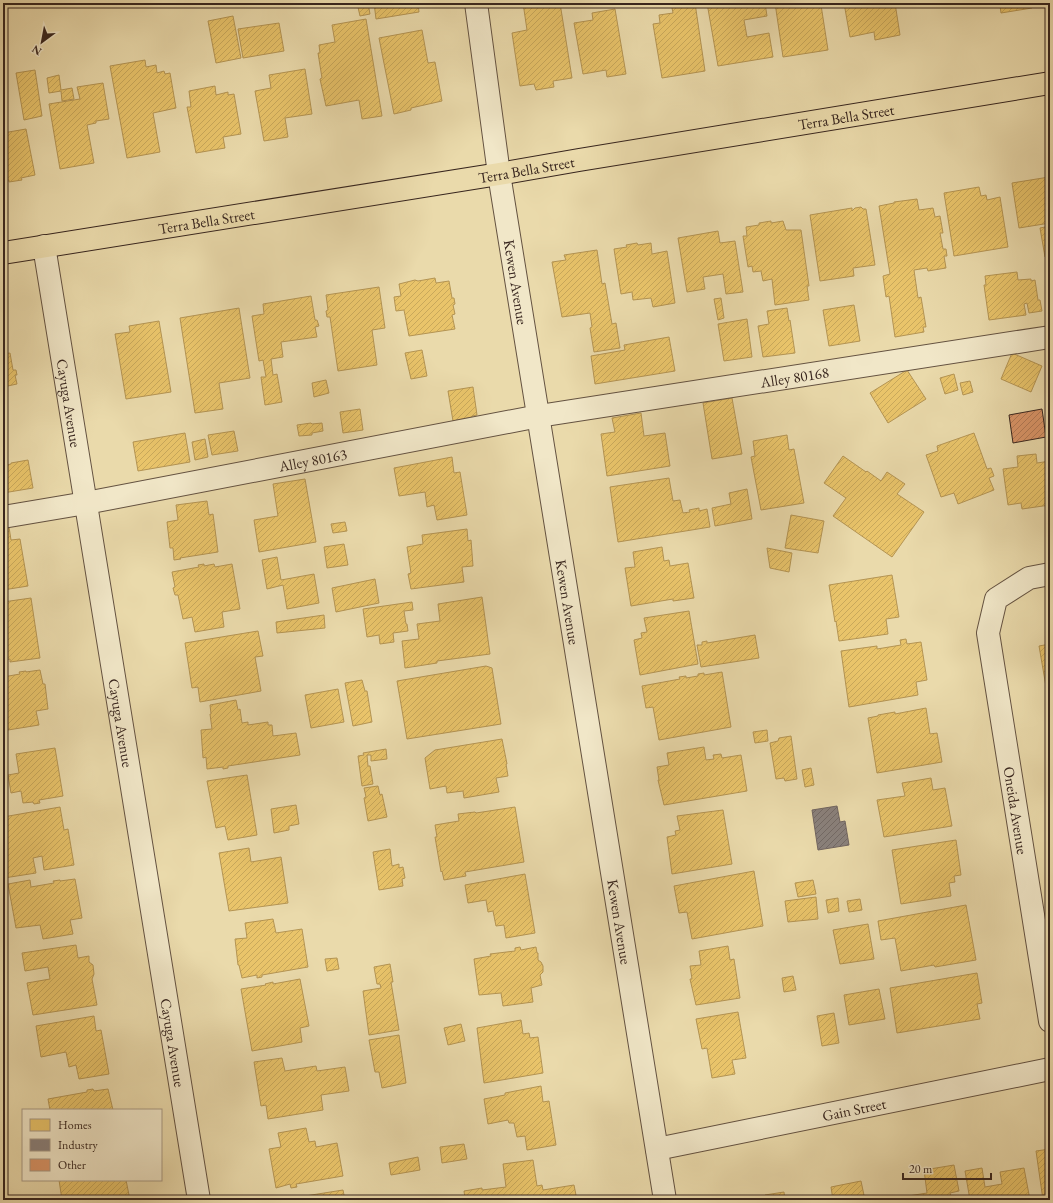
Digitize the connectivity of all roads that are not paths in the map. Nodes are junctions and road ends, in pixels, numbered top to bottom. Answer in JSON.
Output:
{"nodes":[{"id":1,"x":476,"y":3,"type":"edge"},
{"id":2,"x":1050,"y":83,"type":"edge"},
{"id":3,"x":499,"y":174,"type":"junction"},
{"id":4,"x":44,"y":246,"type":"junction"},
{"id":5,"x":3,"y":253,"type":"edge"},
{"id":6,"x":1050,"y":336,"type":"edge"},
{"id":7,"x":539,"y":416,"type":"junction"},
{"id":8,"x":86,"y":503,"type":"junction"},
{"id":9,"x":3,"y":517,"type":"edge"},
{"id":10,"x":1050,"y":574,"type":"edge"},
{"id":11,"x":1050,"y":1021,"type":"edge"},
{"id":12,"x":1050,"y":1069,"type":"edge"},
{"id":13,"x":657,"y":1149,"type":"junction"},
{"id":14,"x":199,"y":1200,"type":"edge"},
{"id":15,"x":665,"y":1200,"type":"edge"}],
"edges":[{"from":1,"to":3,"type":"street","name":"Kewen Avenue"},
{"from":2,"to":3,"type":"main road","name":"Terra Bella Street"},
{"from":3,"to":4,"type":"main road","name":"Terra Bella Street"},
{"from":3,"to":7,"type":"street","name":"Kewen Avenue"},
{"from":4,"to":5,"type":"main road","name":"Terra Bella Street"},
{"from":4,"to":8,"type":"street","name":"Cayuga Avenue"},
{"from":6,"to":7,"type":"street","name":"Alley 80168"},
{"from":7,"to":8,"type":"street","name":"Alley 80163"},
{"from":7,"to":13,"type":"street","name":"Kewen Avenue"},
{"from":8,"to":9,"type":"street","name":"Alley 80163"},
{"from":8,"to":14,"type":"street","name":"Cayuga Avenue"},
{"from":10,"to":11,"type":"street","name":"Oneida Avenue"},
{"from":12,"to":13,"type":"street","name":"Gain Street"},
{"from":13,"to":15,"type":"street","name":"Kewen Avenue"}]}
